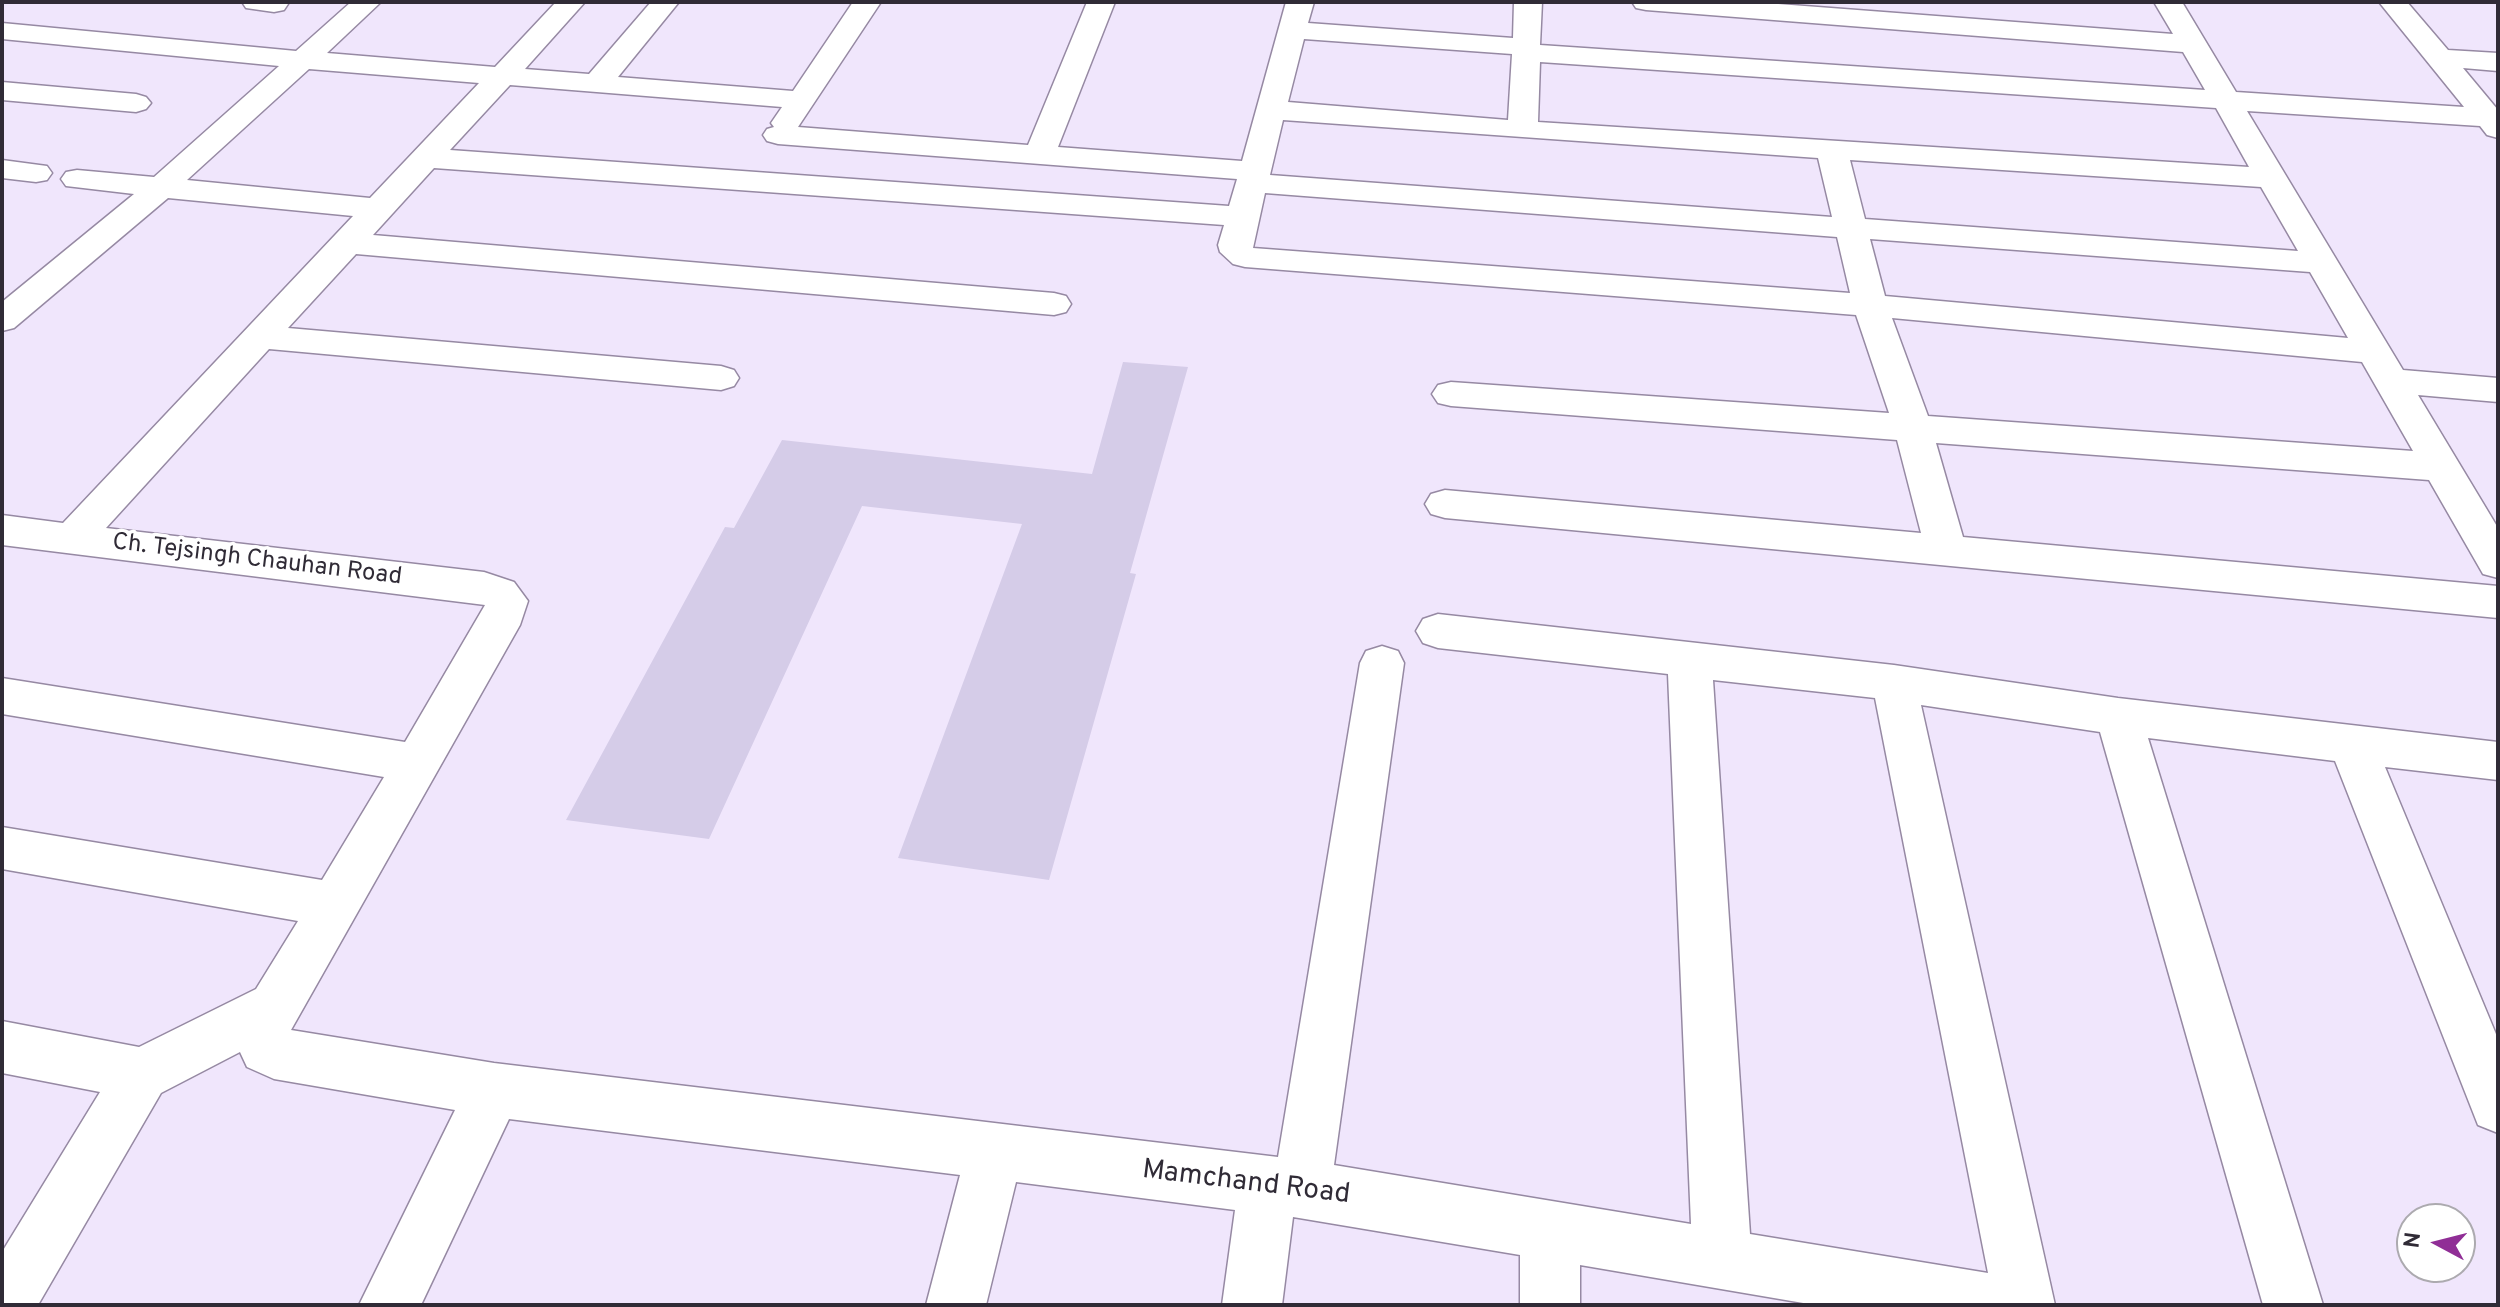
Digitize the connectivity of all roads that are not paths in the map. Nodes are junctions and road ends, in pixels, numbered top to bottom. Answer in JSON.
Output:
{"nodes":[{"id":1,"x":367,"y":2,"type":"edge"},
{"id":2,"x":571,"y":2,"type":"edge"},
{"id":3,"x":665,"y":2,"type":"edge"},
{"id":4,"x":867,"y":2,"type":"edge"},
{"id":5,"x":1101,"y":2,"type":"edge"},
{"id":6,"x":1528,"y":2,"type":"edge"},
{"id":7,"x":1646,"y":2,"type":"edge"},
{"id":8,"x":2168,"y":2,"type":"edge"},
{"id":9,"x":2393,"y":2,"type":"edge"},
{"id":10,"x":1296,"y":16,"type":"edge"},
{"id":11,"x":2,"y":31,"type":"edge"},
{"id":12,"x":2192,"y":44,"type":"junction"},
{"id":13,"x":1526,"y":50,"type":"junction"},
{"id":14,"x":2440,"y":58,"type":"junction"},
{"id":15,"x":302,"y":60,"type":"junction"},
{"id":16,"x":2498,"y":62,"type":"edge"},
{"id":17,"x":502,"y":77,"type":"junction"},
{"id":18,"x":596,"y":84,"type":"junction"},
{"id":19,"x":2,"y":91,"type":"edge"},
{"id":20,"x":801,"y":100,"type":"junction"},
{"id":21,"x":2226,"y":102,"type":"junction"},
{"id":22,"x":136,"y":103,"type":"dead end"},
{"id":23,"x":1271,"y":110,"type":"junction"},
{"id":24,"x":2493,"y":124,"type":"edge"},
{"id":25,"x":1523,"y":130,"type":"junction"},
{"id":26,"x":778,"y":135,"type":"junction"},
{"id":27,"x":1832,"y":150,"type":"junction"},
{"id":28,"x":1040,"y":154,"type":"junction"},
{"id":29,"x":426,"y":158,"type":"junction"},
{"id":30,"x":2,"y":169,"type":"edge"},
{"id":31,"x":36,"y":173,"type":"dead end"},
{"id":32,"x":1254,"y":177,"type":"junction"},
{"id":33,"x":2271,"y":178,"type":"junction"},
{"id":34,"x":77,"y":179,"type":"dead end"},
{"id":35,"x":746,"y":181,"type":"junction"},
{"id":36,"x":160,"y":187,"type":"junction"},
{"id":37,"x":378,"y":209,"type":"junction"},
{"id":38,"x":1243,"y":217,"type":"junction"},
{"id":39,"x":1852,"y":226,"type":"junction"},
{"id":40,"x":346,"y":243,"type":"junction"},
{"id":41,"x":2321,"y":263,"type":"junction"},
{"id":42,"x":1054,"y":304,"type":"dead end"},
{"id":43,"x":1870,"y":305,"type":"junction"},
{"id":44,"x":2,"y":320,"type":"edge"},
{"id":45,"x":260,"y":337,"type":"junction"},
{"id":46,"x":2382,"y":367,"type":"junction"},
{"id":47,"x":721,"y":378,"type":"dead end"},
{"id":48,"x":2498,"y":390,"type":"edge"},
{"id":49,"x":1451,"y":394,"type":"dead end"},
{"id":50,"x":1913,"y":428,"type":"junction"},
{"id":51,"x":2441,"y":467,"type":"junction"},
{"id":52,"x":1445,"y":504,"type":"dead end"},
{"id":53,"x":2,"y":530,"type":"edge"},
{"id":54,"x":73,"y":538,"type":"junction"},
{"id":55,"x":1946,"y":550,"type":"junction"},
{"id":56,"x":2498,"y":563,"type":"edge"},
{"id":57,"x":2498,"y":602,"type":"edge"},
{"id":58,"x":1438,"y":631,"type":"dead end"},
{"id":59,"x":1689,"y":658,"type":"junction"},
{"id":60,"x":1382,"y":663,"type":"dead end"},
{"id":61,"x":1894,"y":683,"type":"junction"},
{"id":62,"x":2,"y":696,"type":"edge"},
{"id":63,"x":2118,"y":716,"type":"junction"},
{"id":64,"x":2352,"y":744,"type":"junction"},
{"id":65,"x":2498,"y":761,"type":"edge"},
{"id":66,"x":417,"y":763,"type":"junction"},
{"id":67,"x":2,"y":848,"type":"edge"},
{"id":68,"x":335,"y":905,"type":"junction"},
{"id":69,"x":275,"y":1007,"type":"junction"},
{"id":70,"x":2,"y":1047,"type":"edge"},
{"id":71,"x":142,"y":1074,"type":"junction"},
{"id":72,"x":494,"y":1090,"type":"junction"},
{"id":73,"x":2498,"y":1106,"type":"edge"},
{"id":74,"x":995,"y":1153,"type":"junction"},
{"id":75,"x":1284,"y":1188,"type":"junction"},
{"id":76,"x":1550,"y":1230,"type":"junction"},
{"id":77,"x":1722,"y":1259,"type":"junction"},
{"id":78,"x":8,"y":1290,"type":"edge"},
{"id":79,"x":1860,"y":1294,"type":"edge"},
{"id":80,"x":389,"y":1305,"type":"edge"},
{"id":81,"x":956,"y":1305,"type":"edge"},
{"id":82,"x":1252,"y":1305,"type":"edge"},
{"id":83,"x":1550,"y":1305,"type":"edge"},
{"id":84,"x":1995,"y":1305,"type":"edge"},
{"id":85,"x":2025,"y":1305,"type":"edge"},
{"id":86,"x":2293,"y":1305,"type":"edge"}],
"edges":[{"from":1,"to":15,"type":"street"},
{"from":2,"to":17,"type":"street"},
{"from":3,"to":18,"type":"street"},
{"from":4,"to":20,"type":"street"},
{"from":5,"to":28,"type":"street"},
{"from":6,"to":13,"type":"street"},
{"from":7,"to":12,"type":"street"},
{"from":8,"to":12,"type":"street"},
{"from":9,"to":14,"type":"street"},
{"from":10,"to":13,"type":"street"},
{"from":10,"to":23,"type":"street"},
{"from":11,"to":15,"type":"street"},
{"from":12,"to":21,"type":"street"},
{"from":13,"to":21,"type":"street"},
{"from":13,"to":25,"type":"street"},
{"from":14,"to":16,"type":"street"},
{"from":14,"to":24,"type":"street"},
{"from":15,"to":17,"type":"street"},
{"from":15,"to":36,"type":"street"},
{"from":17,"to":18,"type":"street"},
{"from":17,"to":29,"type":"street"},
{"from":18,"to":20,"type":"street"},
{"from":19,"to":22,"type":"street"},
{"from":20,"to":26,"type":"street"},
{"from":21,"to":24,"type":"street"},
{"from":21,"to":33,"type":"street"},
{"from":23,"to":25,"type":"street"},
{"from":23,"to":32,"type":"street"},
{"from":25,"to":27,"type":"street"},
{"from":26,"to":28,"type":"street"},
{"from":26,"to":35,"type":"street"},
{"from":27,"to":33,"type":"street"},
{"from":27,"to":39,"type":"street"},
{"from":28,"to":32,"type":"street"},
{"from":29,"to":35,"type":"street"},
{"from":29,"to":37,"type":"street"},
{"from":30,"to":31,"type":"street"},
{"from":32,"to":38,"type":"street"},
{"from":32,"to":39,"type":"street"},
{"from":33,"to":41,"type":"street"},
{"from":34,"to":36,"type":"street"},
{"from":35,"to":38,"type":"street"},
{"from":36,"to":37,"type":"street"},
{"from":36,"to":44,"type":"street"},
{"from":37,"to":40,"type":"street"},
{"from":38,"to":43,"type":"street"},
{"from":39,"to":41,"type":"street"},
{"from":39,"to":43,"type":"street"},
{"from":40,"to":42,"type":"street"},
{"from":40,"to":45,"type":"street"},
{"from":41,"to":46,"type":"street"},
{"from":43,"to":46,"type":"street"},
{"from":43,"to":50,"type":"street"},
{"from":45,"to":47,"type":"street"},
{"from":45,"to":54,"type":"street"},
{"from":46,"to":48,"type":"street"},
{"from":46,"to":51,"type":"street"},
{"from":49,"to":50,"type":"street"},
{"from":50,"to":51,"type":"street"},
{"from":50,"to":55,"type":"street"},
{"from":51,"to":56,"type":"street"},
{"from":52,"to":55,"type":"street"},
{"from":53,"to":54,"type":"street","name":"Ch. Tejsingh Chauhan Road"},
{"from":54,"to":66,"type":"street","name":"Ch. Tejsingh Chauhan Road"},
{"from":55,"to":57,"type":"street"},
{"from":58,"to":59,"type":"street"},
{"from":59,"to":61,"type":"street"},
{"from":59,"to":77,"type":"street"},
{"from":60,"to":75,"type":"street"},
{"from":61,"to":63,"type":"street"},
{"from":61,"to":85,"type":"street"},
{"from":62,"to":66,"type":"street"},
{"from":63,"to":64,"type":"street"},
{"from":63,"to":86,"type":"street"},
{"from":64,"to":65,"type":"street"},
{"from":64,"to":73,"type":"street"},
{"from":66,"to":68,"type":"street"},
{"from":67,"to":68,"type":"street"},
{"from":68,"to":69,"type":"street"},
{"from":69,"to":71,"type":"street"},
{"from":69,"to":72,"type":"street","name":"Mamchand Road"},
{"from":70,"to":71,"type":"street"},
{"from":71,"to":78,"type":"street"},
{"from":72,"to":74,"type":"street","name":"Mamchand Road"},
{"from":72,"to":80,"type":"street"},
{"from":74,"to":75,"type":"street","name":"Mamchand Road"},
{"from":74,"to":81,"type":"street"},
{"from":75,"to":76,"type":"street","name":"Mamchand Road"},
{"from":75,"to":82,"type":"street"},
{"from":76,"to":77,"type":"street","name":"Mamchand Road"},
{"from":76,"to":83,"type":"street"},
{"from":77,"to":79,"type":"street","name":"Mamchand Road"},
{"from":79,"to":84,"type":"street","name":"Mamchand Road"}]}
